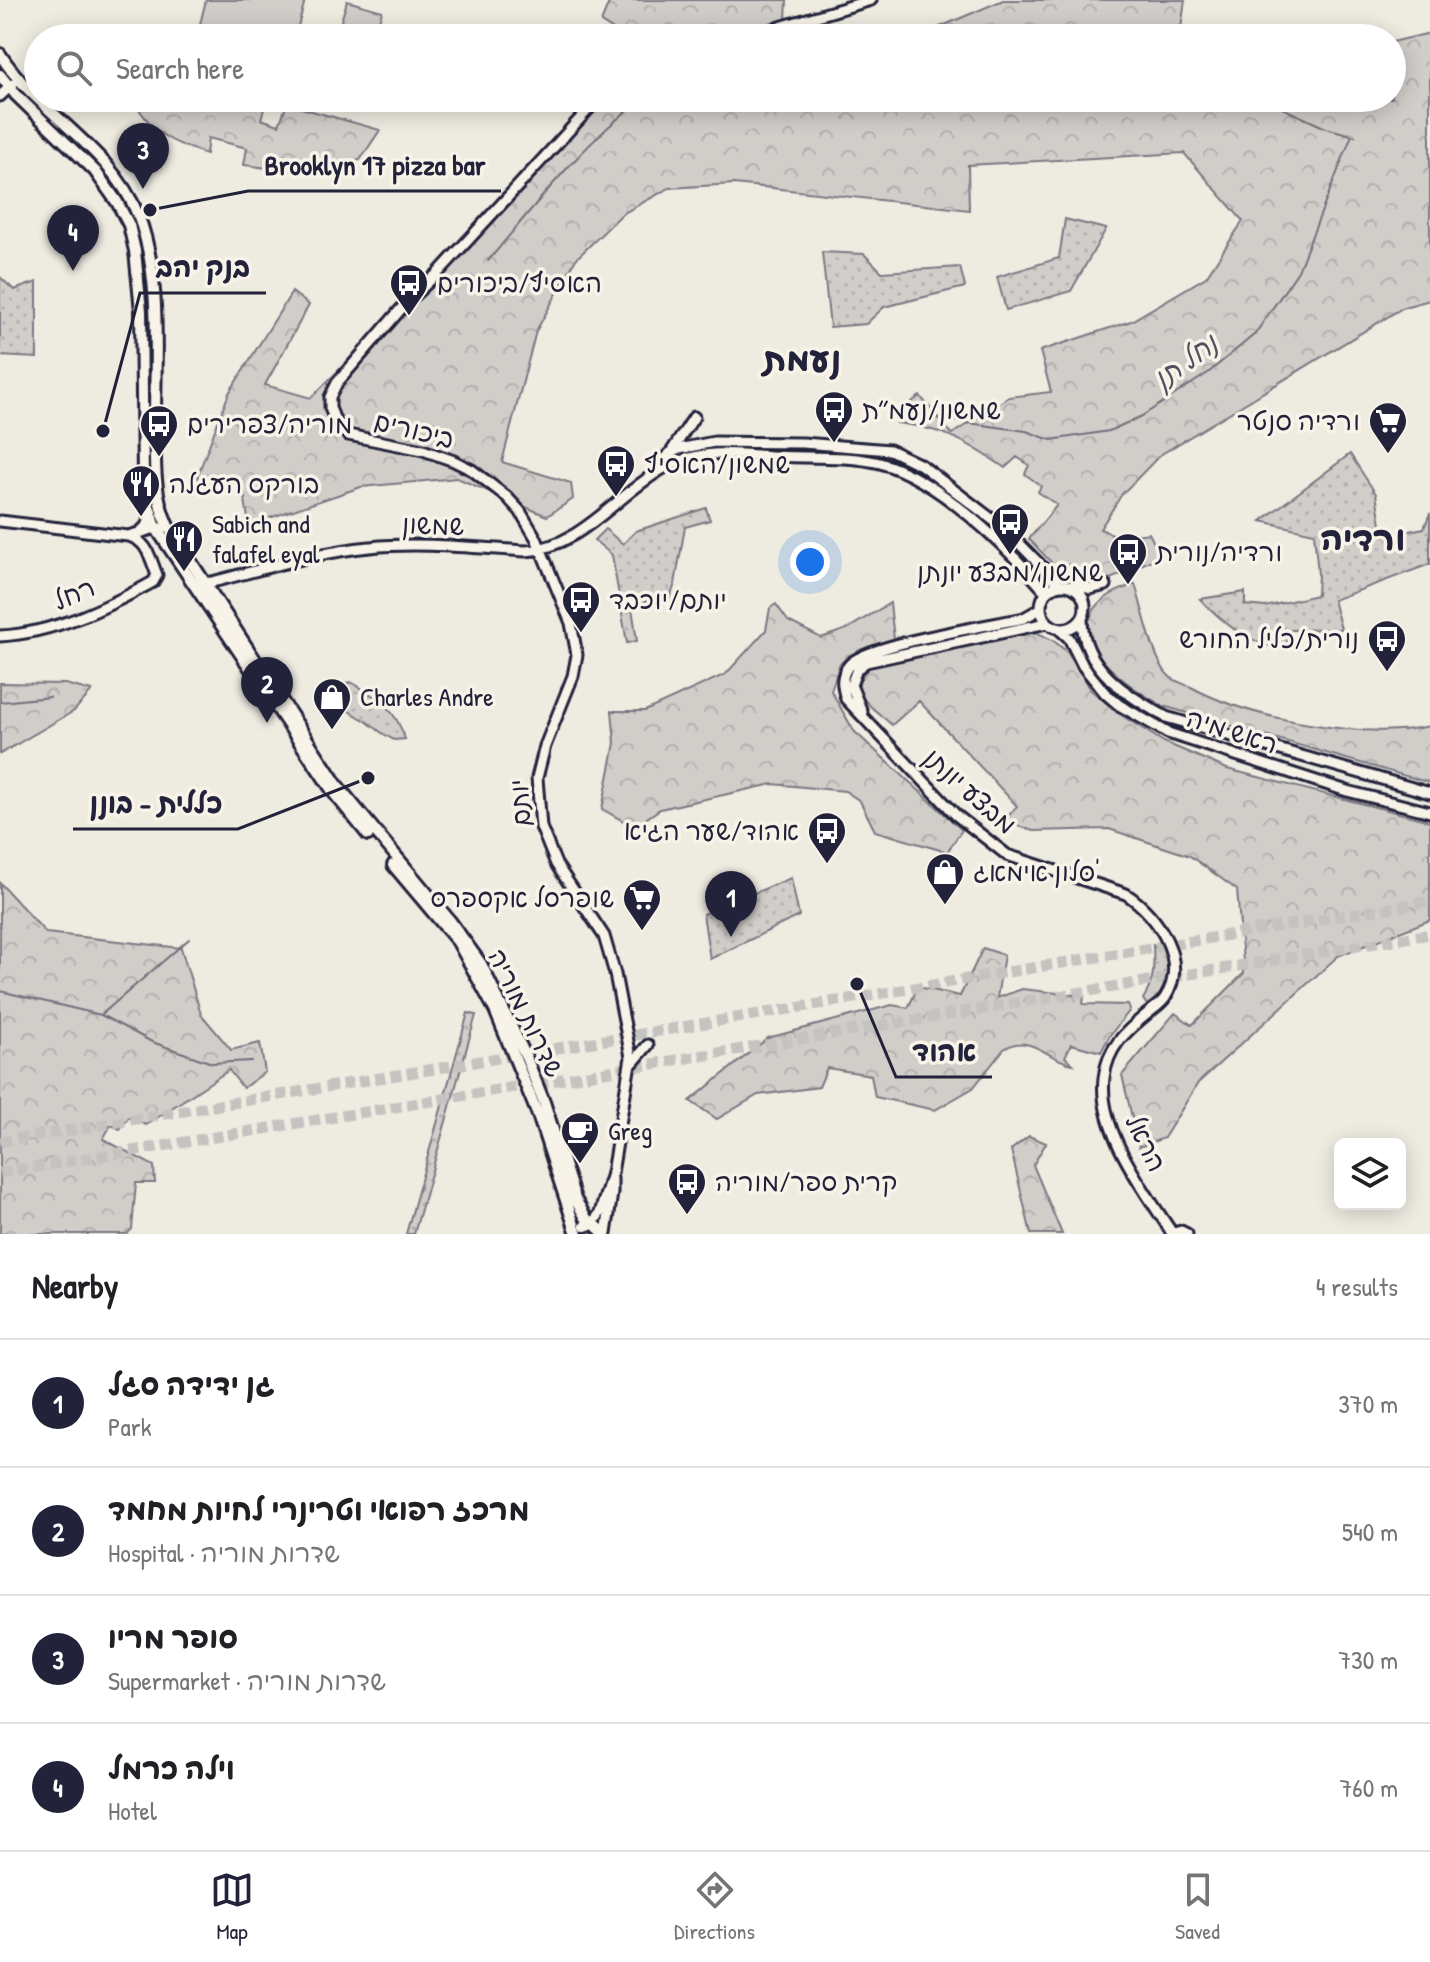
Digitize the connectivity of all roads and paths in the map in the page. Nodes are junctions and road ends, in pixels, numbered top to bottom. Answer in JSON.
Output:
{"nodes":[{"id":1,"x":871,"y":0,"type":"edge"},
{"id":2,"x":790,"y":24,"type":"edge"},
{"id":3,"x":0,"y":54,"type":"edge"},
{"id":4,"x":0,"y":75,"type":"edge"},
{"id":5,"x":19,"y":79,"type":"junction"},
{"id":6,"x":24,"y":84,"type":"edge"},
{"id":7,"x":10,"y":87,"type":"junction"},
{"id":8,"x":0,"y":96,"type":"edge"},
{"id":9,"x":24,"y":101,"type":"edge"},
{"id":10,"x":35,"y":112,"type":"edge"},
{"id":11,"x":52,"y":112,"type":"edge"},
{"id":12,"x":586,"y":112,"type":"edge"},
{"id":13,"x":694,"y":417,"type":"dead end"},
{"id":14,"x":692,"y":433,"type":"dead end"},
{"id":15,"x":714,"y":442,"type":"junction"},
{"id":16,"x":669,"y":454,"type":"junction"},
{"id":17,"x":654,"y":473,"type":"junction"},
{"id":18,"x":150,"y":513,"type":"junction"},
{"id":19,"x":0,"y":521,"type":"edge"},
{"id":20,"x":162,"y":531,"type":"junction"},
{"id":21,"x":134,"y":535,"type":"junction"},
{"id":22,"x":536,"y":538,"type":"junction"},
{"id":23,"x":570,"y":538,"type":"junction"},
{"id":24,"x":554,"y":545,"type":"junction"},
{"id":25,"x":542,"y":549,"type":"junction"},
{"id":26,"x":526,"y":551,"type":"junction"},
{"id":27,"x":148,"y":553,"type":"junction"},
{"id":28,"x":548,"y":565,"type":"junction"},
{"id":29,"x":191,"y":581,"type":"junction"},
{"id":30,"x":1058,"y":583,"type":"junction"},
{"id":31,"x":205,"y":584,"type":"junction"},
{"id":32,"x":1106,"y":585,"type":"dead end"},
{"id":33,"x":1046,"y":592,"type":"junction"},
{"id":34,"x":1040,"y":609,"type":"junction"},
{"id":35,"x":1082,"y":619,"type":"junction"},
{"id":36,"x":1047,"y":623,"type":"junction"},
{"id":37,"x":1059,"y":629,"type":"junction"},
{"id":38,"x":0,"y":636,"type":"edge"},
{"id":39,"x":867,"y":722,"type":"junction"},
{"id":40,"x":1430,"y":793,"type":"edge"},
{"id":41,"x":1430,"y":812,"type":"edge"},
{"id":42,"x":648,"y":1045,"type":"dead end"},
{"id":43,"x":628,"y":1046,"type":"junction"},
{"id":44,"x":1106,"y":1065,"type":"joint"},
{"id":45,"x":630,"y":1066,"type":"junction"},
{"id":46,"x":624,"y":1087,"type":"junction"},
{"id":47,"x":612,"y":1173,"type":"junction"},
{"id":48,"x":591,"y":1223,"type":"junction"},
{"id":49,"x":578,"y":1234,"type":"edge"},
{"id":50,"x":605,"y":1234,"type":"edge"},
{"id":51,"x":1172,"y":1234,"type":"edge"},
{"id":52,"x":1187,"y":1234,"type":"edge"}],
"edges":[{"from":1,"to":2,"type":"street"},
{"from":3,"to":5,"type":"main road","name":"שדרות מוריה"},
{"from":4,"to":7,"type":"main road","name":"שדרות מוריה"},
{"from":5,"to":6,"type":"main road","name":"שדרות מוריה"},
{"from":5,"to":7,"type":"street"},
{"from":7,"to":8,"type":"street"},
{"from":7,"to":9,"type":"main road","name":"שדרות מוריה"},
{"from":10,"to":18,"type":"main road","name":"שדרות מוריה"},
{"from":11,"to":20,"type":"main road","name":"שדרות מוריה"},
{"from":12,"to":22,"type":"street","name":"ביכורים"},
{"from":13,"to":16,"type":"street","name":"שמשון"},
{"from":14,"to":15,"type":"street"},
{"from":15,"to":16,"type":"street"},
{"from":15,"to":30,"type":"street"},
{"from":16,"to":17,"type":"street","name":"שמשון"},
{"from":17,"to":23,"type":"street","name":"שמשון"},
{"from":17,"to":33,"type":"street","name":"שמשון"},
{"from":18,"to":20,"type":"main road","name":"שדרות מוריה"},
{"from":18,"to":21,"type":"main road"},
{"from":19,"to":21,"type":"street"},
{"from":20,"to":21,"type":"street"},
{"from":20,"to":27,"type":"street"},
{"from":20,"to":29,"type":"main road","name":"שדרות מוריה"},
{"from":20,"to":31,"type":"main road","name":"שדרות מוריה"},
{"from":21,"to":27,"type":"street"},
{"from":22,"to":23,"type":"street"},
{"from":22,"to":25,"type":"street","name":"ביכורים"},
{"from":22,"to":26,"type":"street"},
{"from":23,"to":24,"type":"street","name":"שמשון"},
{"from":24,"to":25,"type":"street","name":"שמשון"},
{"from":24,"to":28,"type":"street"},
{"from":25,"to":26,"type":"street","name":"שמשון"},
{"from":25,"to":28,"type":"street","name":"יותם"},
{"from":26,"to":28,"type":"street"},
{"from":26,"to":31,"type":"street","name":"שמשון"},
{"from":27,"to":38,"type":"street","name":"רחל"},
{"from":28,"to":43,"type":"street","name":"יותם"},
{"from":29,"to":31,"type":"street","name":"שמשון"},
{"from":29,"to":49,"type":"main road","name":"שדרות מוריה"},
{"from":30,"to":32,"type":"street"},
{"from":30,"to":33,"type":"street"},
{"from":30,"to":35,"type":"street"},
{"from":31,"to":48,"type":"main road","name":"שדרות מוריה"},
{"from":33,"to":34,"type":"street"},
{"from":34,"to":36,"type":"street"},
{"from":34,"to":39,"type":"street","name":"מבצע יונתן"},
{"from":35,"to":37,"type":"street"},
{"from":35,"to":40,"type":"street","name":"ראש מיה"},
{"from":36,"to":37,"type":"street"},
{"from":36,"to":39,"type":"street","name":"מבצע יונתן"},
{"from":37,"to":41,"type":"street","name":"ראש מיה"},
{"from":39,"to":44,"type":"street","name":"מבצע יונתן"},
{"from":42,"to":45,"type":"street"},
{"from":43,"to":45,"type":"street","name":"יותם"},
{"from":43,"to":46,"type":"street","name":"יותם"},
{"from":44,"to":51,"type":"street","name":"הראל"},
{"from":45,"to":46,"type":"street","name":"יותם"},
{"from":46,"to":47,"type":"street","name":"יותם"},
{"from":47,"to":48,"type":"street","name":"יותם"},
{"from":47,"to":50,"type":"street","name":"יותם"},
{"from":48,"to":49,"type":"main road"},
{"from":48,"to":50,"type":"main road"},
{"from":51,"to":52,"type":"street"}]}
